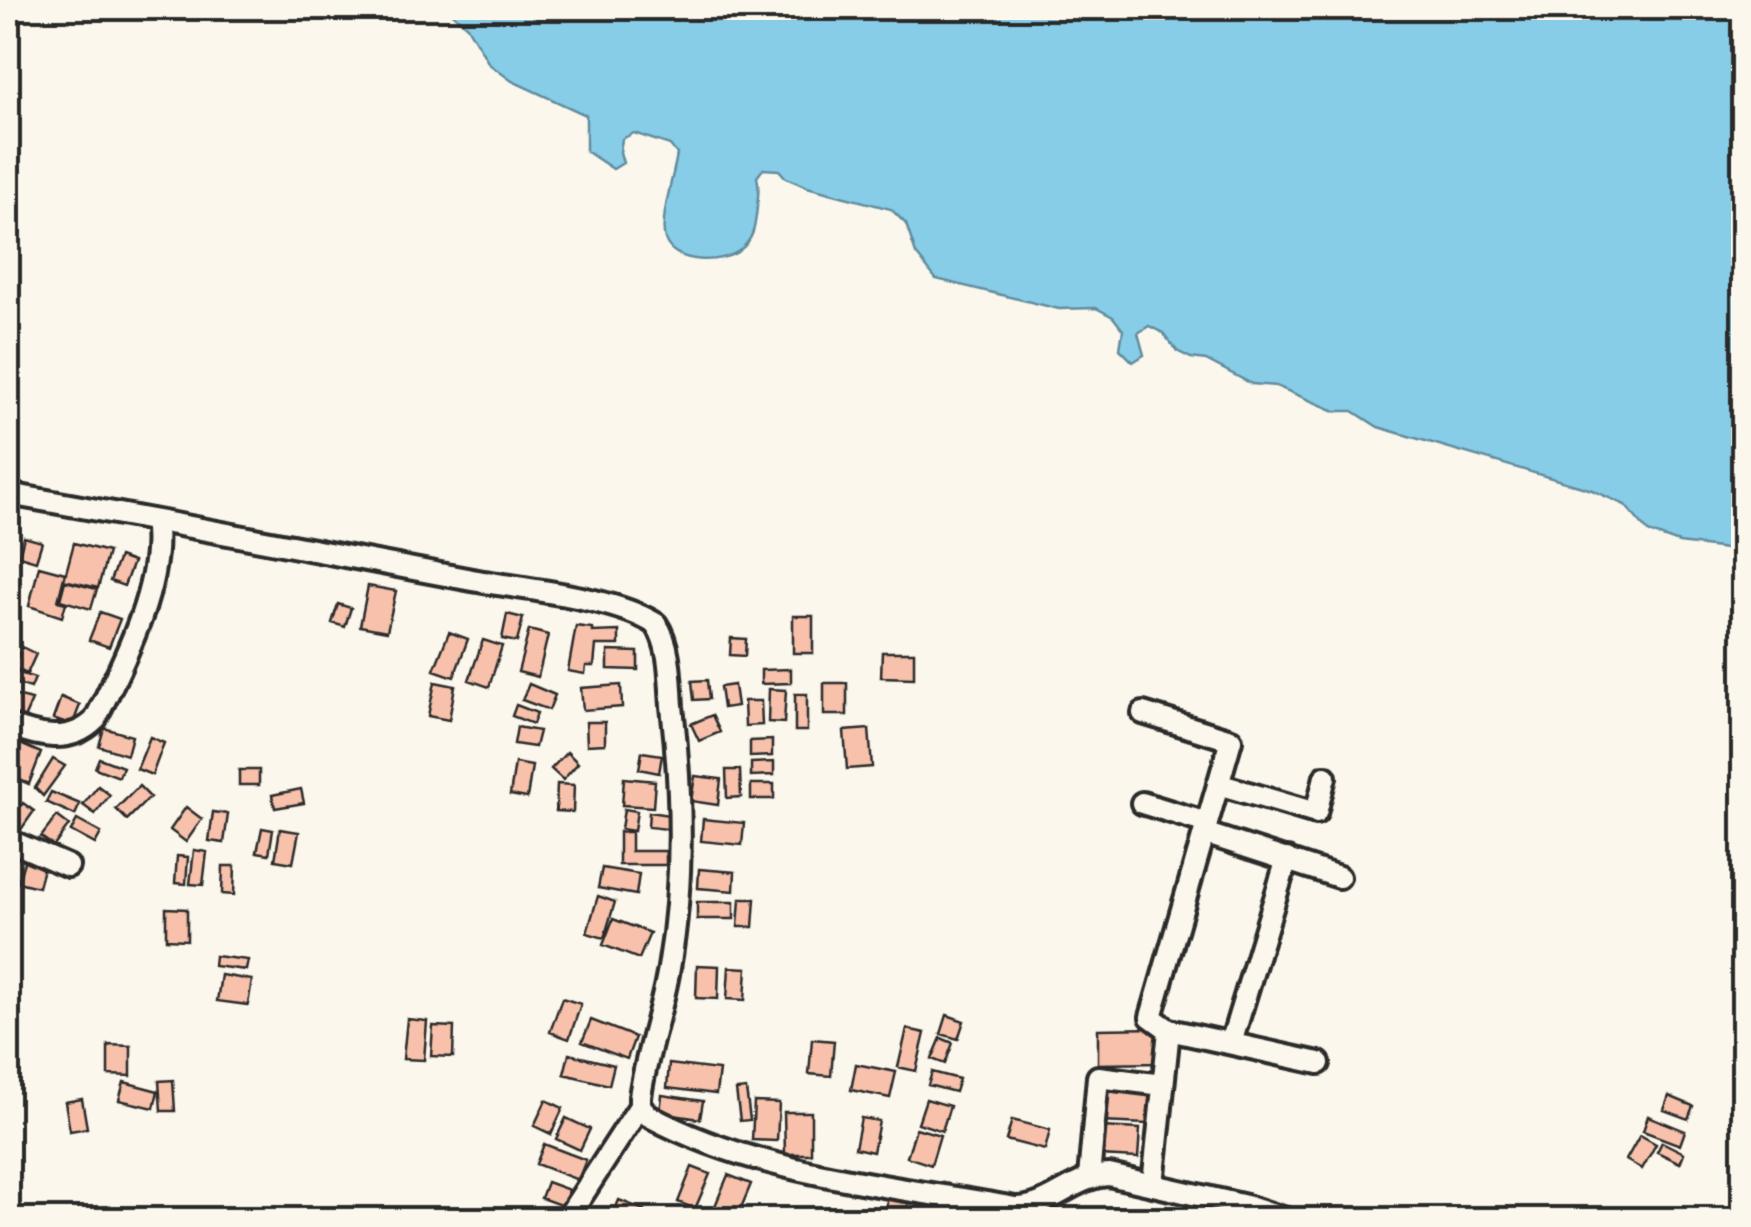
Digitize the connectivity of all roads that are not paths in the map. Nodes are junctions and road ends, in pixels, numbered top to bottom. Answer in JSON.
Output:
{"nodes":[{"id":1,"x":8,"y":494,"type":"edge"},
{"id":2,"x":155,"y":521,"type":"junction"},
{"id":3,"x":1143,"y":714,"type":"dead end"},
{"id":4,"x":8,"y":725,"type":"edge"},
{"id":5,"x":1325,"y":777,"type":"dead end"},
{"id":6,"x":1218,"y":784,"type":"junction"},
{"id":7,"x":1142,"y":803,"type":"dead end"},
{"id":8,"x":1206,"y":828,"type":"junction"},
{"id":9,"x":8,"y":840,"type":"edge"},
{"id":10,"x":1286,"y":859,"type":"junction"},
{"id":11,"x":68,"y":866,"type":"dead end"},
{"id":12,"x":1339,"y":876,"type":"dead end"},
{"id":13,"x":1169,"y":1030,"type":"junction"},
{"id":14,"x":1231,"y":1044,"type":"junction"},
{"id":15,"x":1319,"y":1062,"type":"dead end"},
{"id":16,"x":1163,"y":1085,"type":"junction"},
{"id":17,"x":640,"y":1106,"type":"junction"},
{"id":18,"x":1089,"y":1178,"type":"junction"},
{"id":19,"x":1153,"y":1184,"type":"junction"},
{"id":20,"x":566,"y":1220,"type":"edge"},
{"id":21,"x":1289,"y":1220,"type":"edge"}],
"edges":[{"from":1,"to":2,"type":"street"},
{"from":2,"to":4,"type":"street"},
{"from":2,"to":17,"type":"street"},
{"from":3,"to":6,"type":"street"},
{"from":5,"to":6,"type":"street"},
{"from":6,"to":8,"type":"street"},
{"from":7,"to":8,"type":"street"},
{"from":8,"to":10,"type":"street"},
{"from":8,"to":13,"type":"street"},
{"from":9,"to":11,"type":"street"},
{"from":10,"to":12,"type":"street"},
{"from":10,"to":14,"type":"street"},
{"from":13,"to":14,"type":"street"},
{"from":13,"to":16,"type":"street"},
{"from":14,"to":15,"type":"street"},
{"from":16,"to":18,"type":"street"},
{"from":16,"to":19,"type":"street"},
{"from":17,"to":18,"type":"street"},
{"from":17,"to":20,"type":"street"},
{"from":18,"to":19,"type":"street"},
{"from":19,"to":21,"type":"street"}]}
